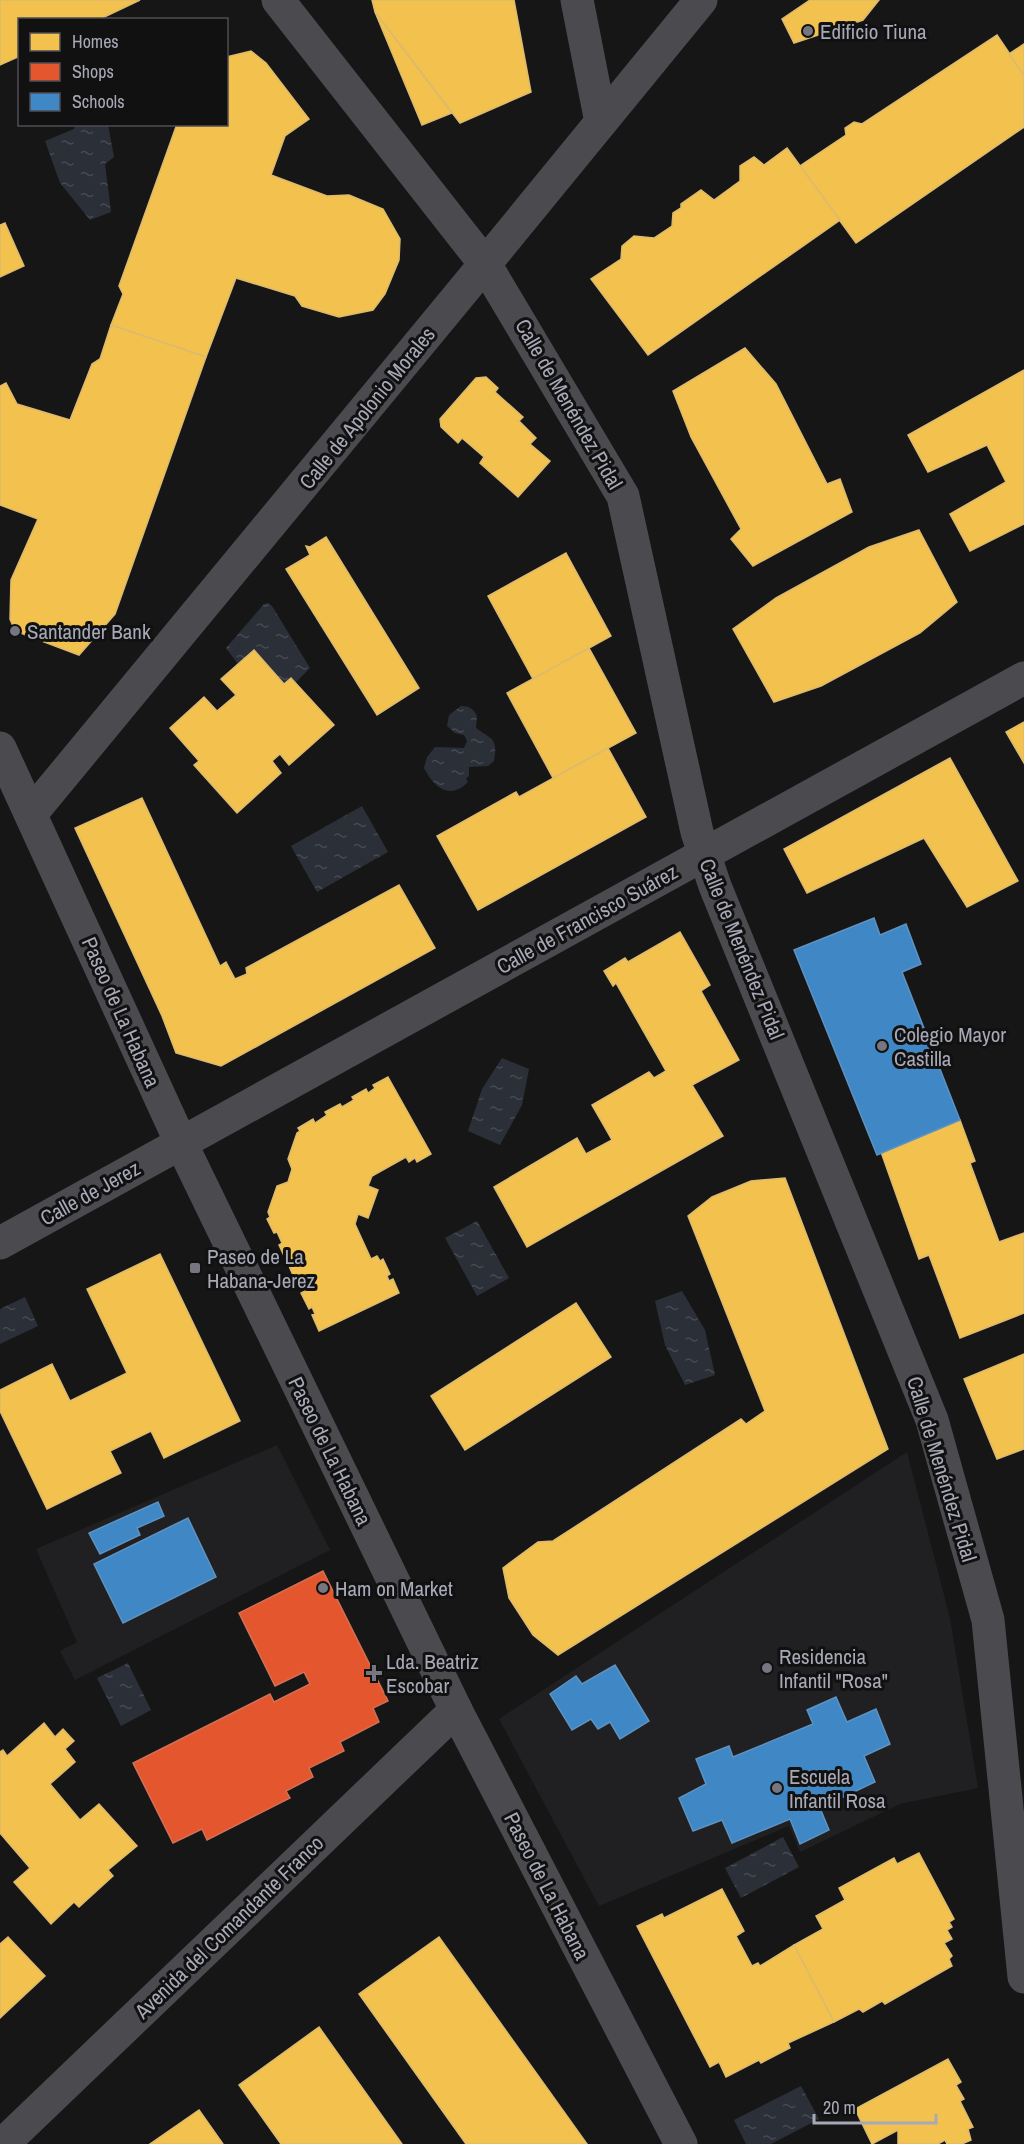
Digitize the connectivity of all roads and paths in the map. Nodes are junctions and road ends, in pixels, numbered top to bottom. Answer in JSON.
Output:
{"nodes":[{"id":1,"x":278,"y":0,"type":"edge"},
{"id":2,"x":577,"y":0,"type":"edge"},
{"id":3,"x":701,"y":0,"type":"edge"},
{"id":4,"x":601,"y":122,"type":"junction"},
{"id":5,"x":485,"y":264,"type":"junction"},
{"id":6,"x":1024,"y":678,"type":"edge"},
{"id":7,"x":0,"y":748,"type":"edge"},
{"id":8,"x":31,"y":814,"type":"junction"},
{"id":9,"x":704,"y":855,"type":"junction"},
{"id":10,"x":181,"y":1143,"type":"junction"},
{"id":11,"x":0,"y":1243,"type":"edge"},
{"id":12,"x":456,"y":1710,"type":"junction"},
{"id":13,"x":1024,"y":1977,"type":"edge"},
{"id":14,"x":3,"y":2144,"type":"edge"},
{"id":15,"x":681,"y":2144,"type":"edge"}],
"edges":[{"from":1,"to":5,"type":"street","name":"Calle de Menéndez Pidal"},
{"from":2,"to":4,"type":"street"},
{"from":3,"to":4,"type":"street","name":"Calle de Apolonio Morales"},
{"from":4,"to":5,"type":"street","name":"Calle de Apolonio Morales"},
{"from":5,"to":8,"type":"street","name":"Calle de Apolonio Morales"},
{"from":5,"to":9,"type":"street","name":"Calle de Menéndez Pidal"},
{"from":6,"to":9,"type":"street","name":"Calle de Francisco Suárez"},
{"from":7,"to":8,"type":"street","name":"Paseo de La Habana"},
{"from":8,"to":10,"type":"street","name":"Paseo de La Habana"},
{"from":9,"to":10,"type":"street","name":"Calle de Francisco Suárez"},
{"from":9,"to":13,"type":"street","name":"Calle de Menéndez Pidal"},
{"from":10,"to":11,"type":"street","name":"Calle de Jerez"},
{"from":10,"to":12,"type":"street","name":"Paseo de La Habana"},
{"from":12,"to":14,"type":"street","name":"Avenida del Comandante Franco"},
{"from":12,"to":15,"type":"street","name":"Paseo de La Habana"}]}
